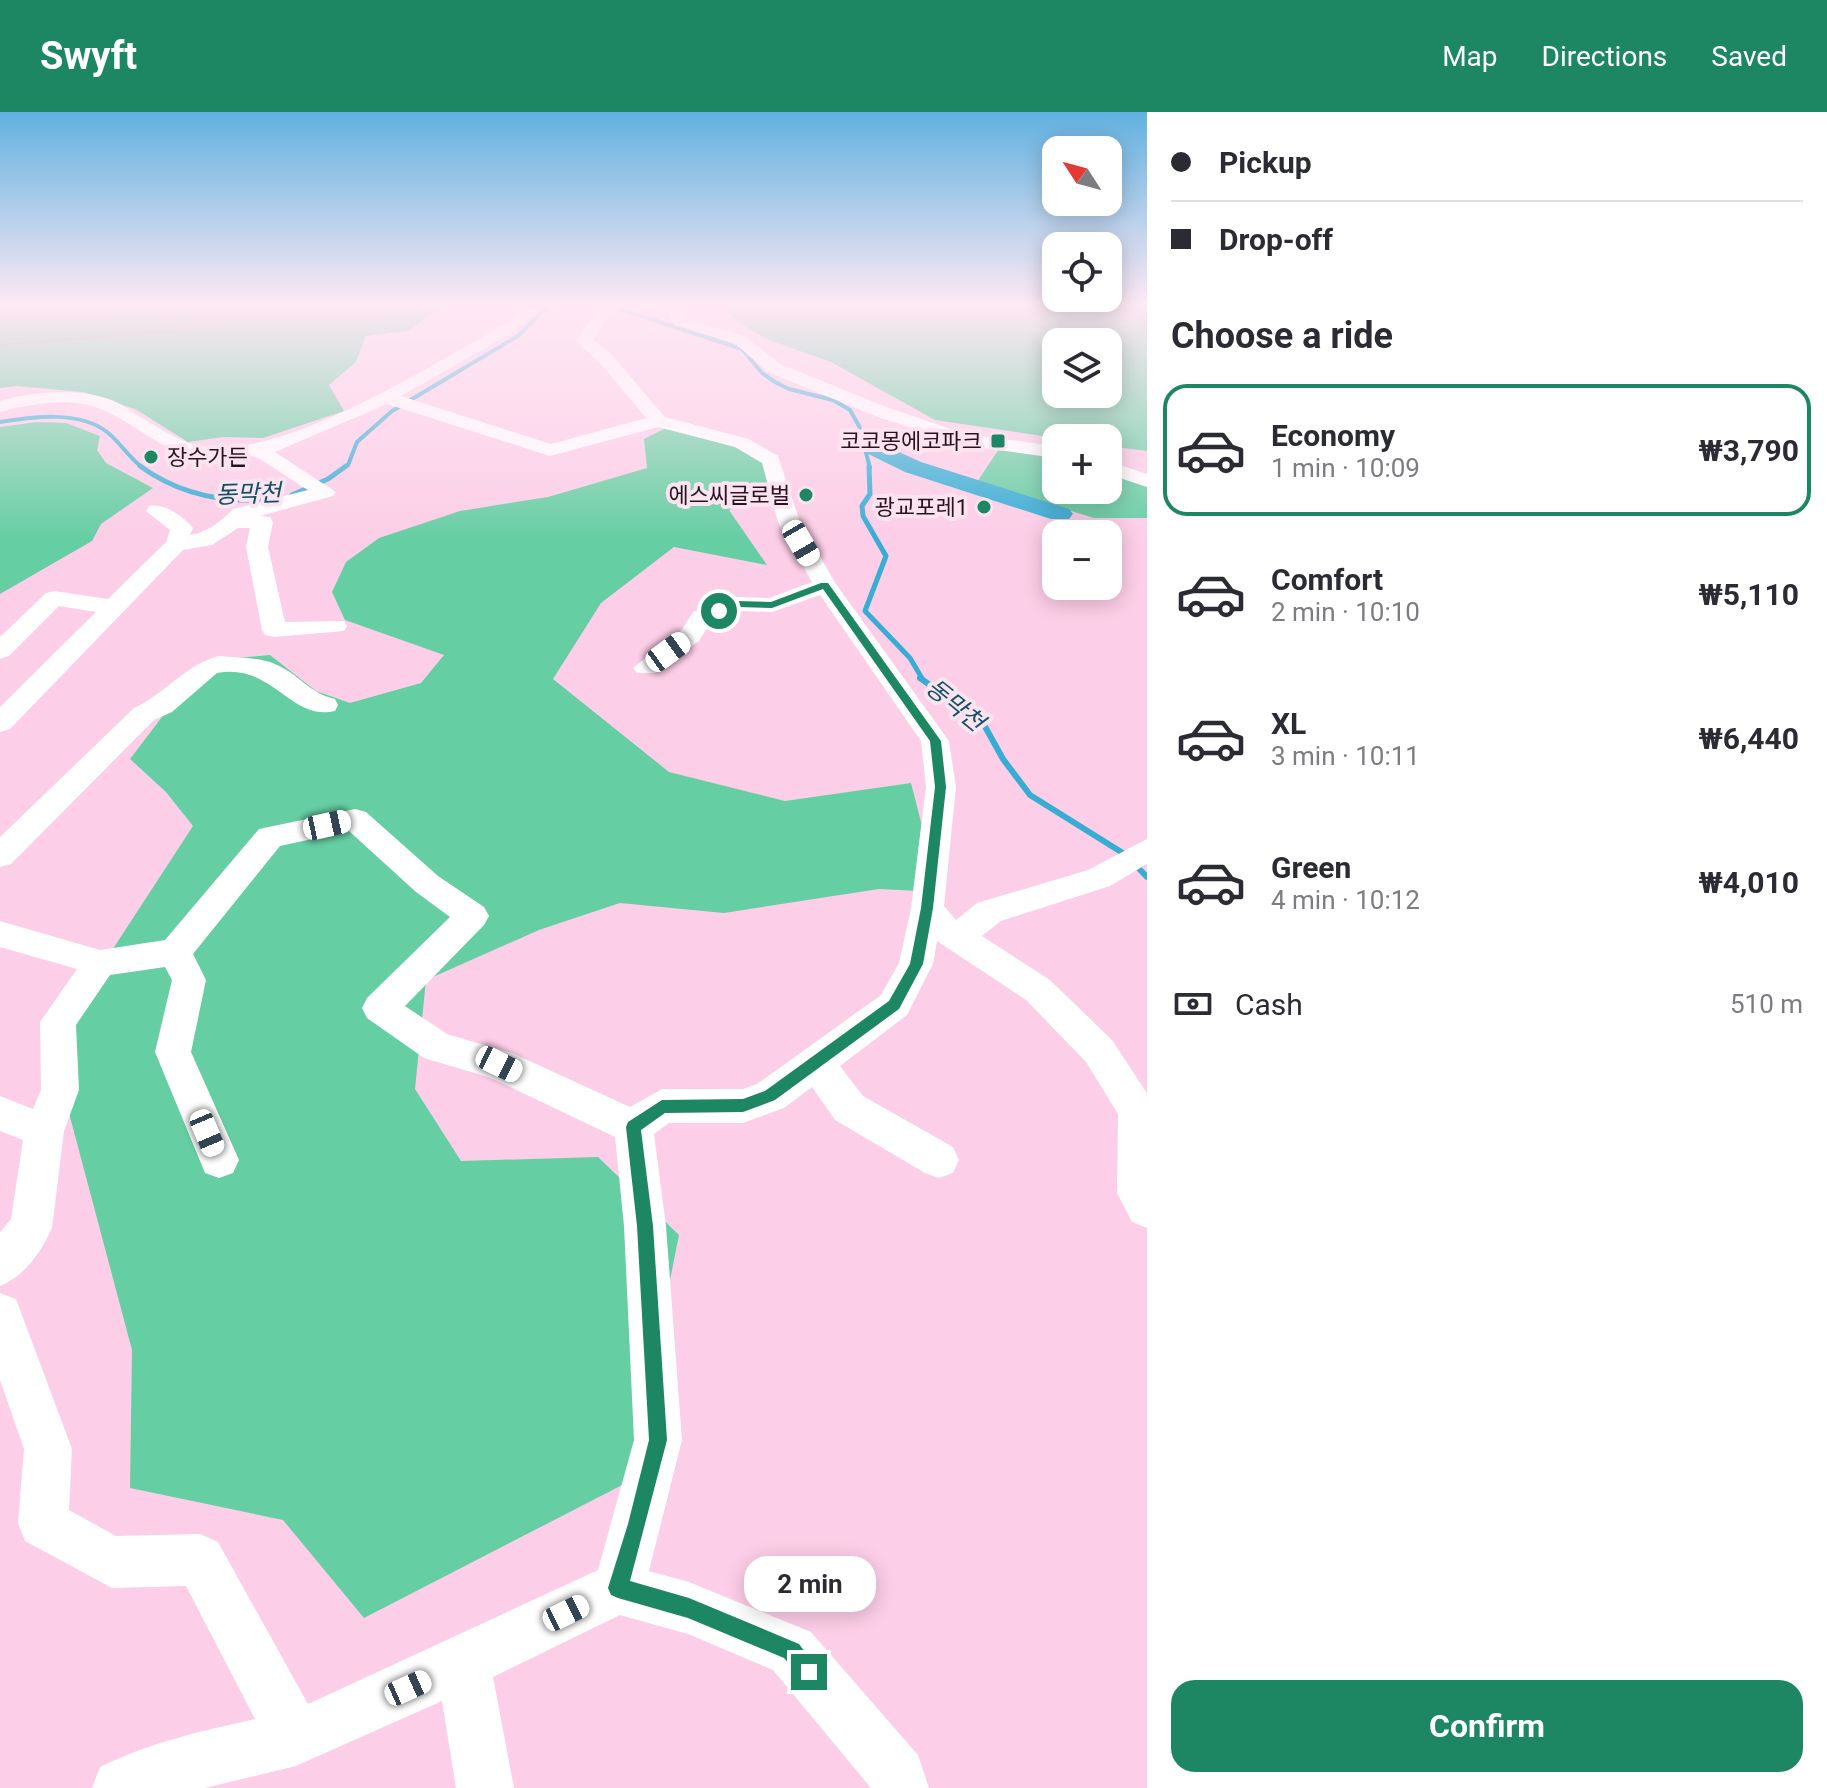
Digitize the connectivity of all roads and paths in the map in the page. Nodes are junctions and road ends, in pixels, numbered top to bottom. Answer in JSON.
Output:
{"nodes":[{"id":1,"x":425,"y":383,"type":"edge"},
{"id":2,"x":626,"y":383,"type":"edge"},
{"id":3,"x":811,"y":383,"type":"edge"},
{"id":4,"x":398,"y":401,"type":"junction"},
{"id":5,"x":0,"y":407,"type":"edge"},
{"id":6,"x":658,"y":421,"type":"junction"},
{"id":7,"x":1042,"y":450,"type":"edge"},
{"id":8,"x":261,"y":451,"type":"junction"},
{"id":9,"x":1122,"y":472,"type":"edge"},
{"id":10,"x":1147,"y":481,"type":"edge"},
{"id":11,"x":157,"y":511,"type":"dead end"},
{"id":12,"x":233,"y":522,"type":"junction"},
{"id":13,"x":176,"y":544,"type":"junction"},
{"id":14,"x":825,"y":585,"type":"junction"},
{"id":15,"x":112,"y":607,"type":"junction"},
{"id":16,"x":335,"y":626,"type":"dead end"},
{"id":17,"x":0,"y":651,"type":"edge"},
{"id":18,"x":646,"y":668,"type":"dead end"},
{"id":19,"x":12,"y":700,"type":"edge"},
{"id":20,"x":325,"y":705,"type":"dead end"},
{"id":21,"x":0,"y":723,"type":"edge"},
{"id":22,"x":1147,"y":850,"type":"edge"},
{"id":23,"x":0,"y":856,"type":"edge"},
{"id":24,"x":927,"y":908,"type":"junction"},
{"id":25,"x":0,"y":934,"type":"edge"},
{"id":26,"x":958,"y":937,"type":"junction"},
{"id":27,"x":175,"y":952,"type":"junction"},
{"id":28,"x":94,"y":964,"type":"junction"},
{"id":29,"x":815,"y":1062,"type":"junction"},
{"id":30,"x":0,"y":1113,"type":"edge"},
{"id":31,"x":633,"y":1127,"type":"junction"},
{"id":32,"x":44,"y":1131,"type":"junction"},
{"id":33,"x":219,"y":1160,"type":"dead end"},
{"id":34,"x":939,"y":1160,"type":"dead end"},
{"id":35,"x":1147,"y":1208,"type":"edge"},
{"id":36,"x":0,"y":1265,"type":"edge"},
{"id":37,"x":0,"y":1315,"type":"edge"},
{"id":38,"x":618,"y":1588,"type":"junction"},
{"id":39,"x":463,"y":1663,"type":"junction"},
{"id":40,"x":296,"y":1738,"type":"junction"},
{"id":41,"x":121,"y":1788,"type":"edge"},
{"id":42,"x":485,"y":1788,"type":"edge"},
{"id":43,"x":900,"y":1788,"type":"edge"}],
"edges":[{"from":1,"to":4,"type":"street"},
{"from":2,"to":6,"type":"street"},
{"from":3,"to":7,"type":"street"},
{"from":4,"to":6,"type":"street"},
{"from":4,"to":8,"type":"street"},
{"from":5,"to":8,"type":"street"},
{"from":6,"to":14,"type":"street"},
{"from":8,"to":12,"type":"street"},
{"from":9,"to":10,"type":"street"},
{"from":11,"to":13,"type":"street"},
{"from":12,"to":13,"type":"street"},
{"from":12,"to":16,"type":"street"},
{"from":13,"to":15,"type":"street"},
{"from":14,"to":18,"type":"street"},
{"from":14,"to":24,"type":"street"},
{"from":15,"to":17,"type":"street"},
{"from":15,"to":19,"type":"street"},
{"from":19,"to":21,"type":"street"},
{"from":20,"to":23,"type":"street"},
{"from":22,"to":26,"type":"street"},
{"from":24,"to":26,"type":"street"},
{"from":24,"to":29,"type":"street"},
{"from":25,"to":28,"type":"street"},
{"from":26,"to":35,"type":"street"},
{"from":27,"to":28,"type":"street"},
{"from":27,"to":31,"type":"street"},
{"from":27,"to":33,"type":"street"},
{"from":28,"to":32,"type":"street"},
{"from":29,"to":31,"type":"street"},
{"from":29,"to":34,"type":"street"},
{"from":30,"to":32,"type":"street"},
{"from":31,"to":38,"type":"street"},
{"from":32,"to":36,"type":"street"},
{"from":37,"to":40,"type":"street"},
{"from":38,"to":39,"type":"street"},
{"from":38,"to":43,"type":"street"},
{"from":39,"to":40,"type":"street"},
{"from":39,"to":42,"type":"street"},
{"from":40,"to":41,"type":"street"}]}
